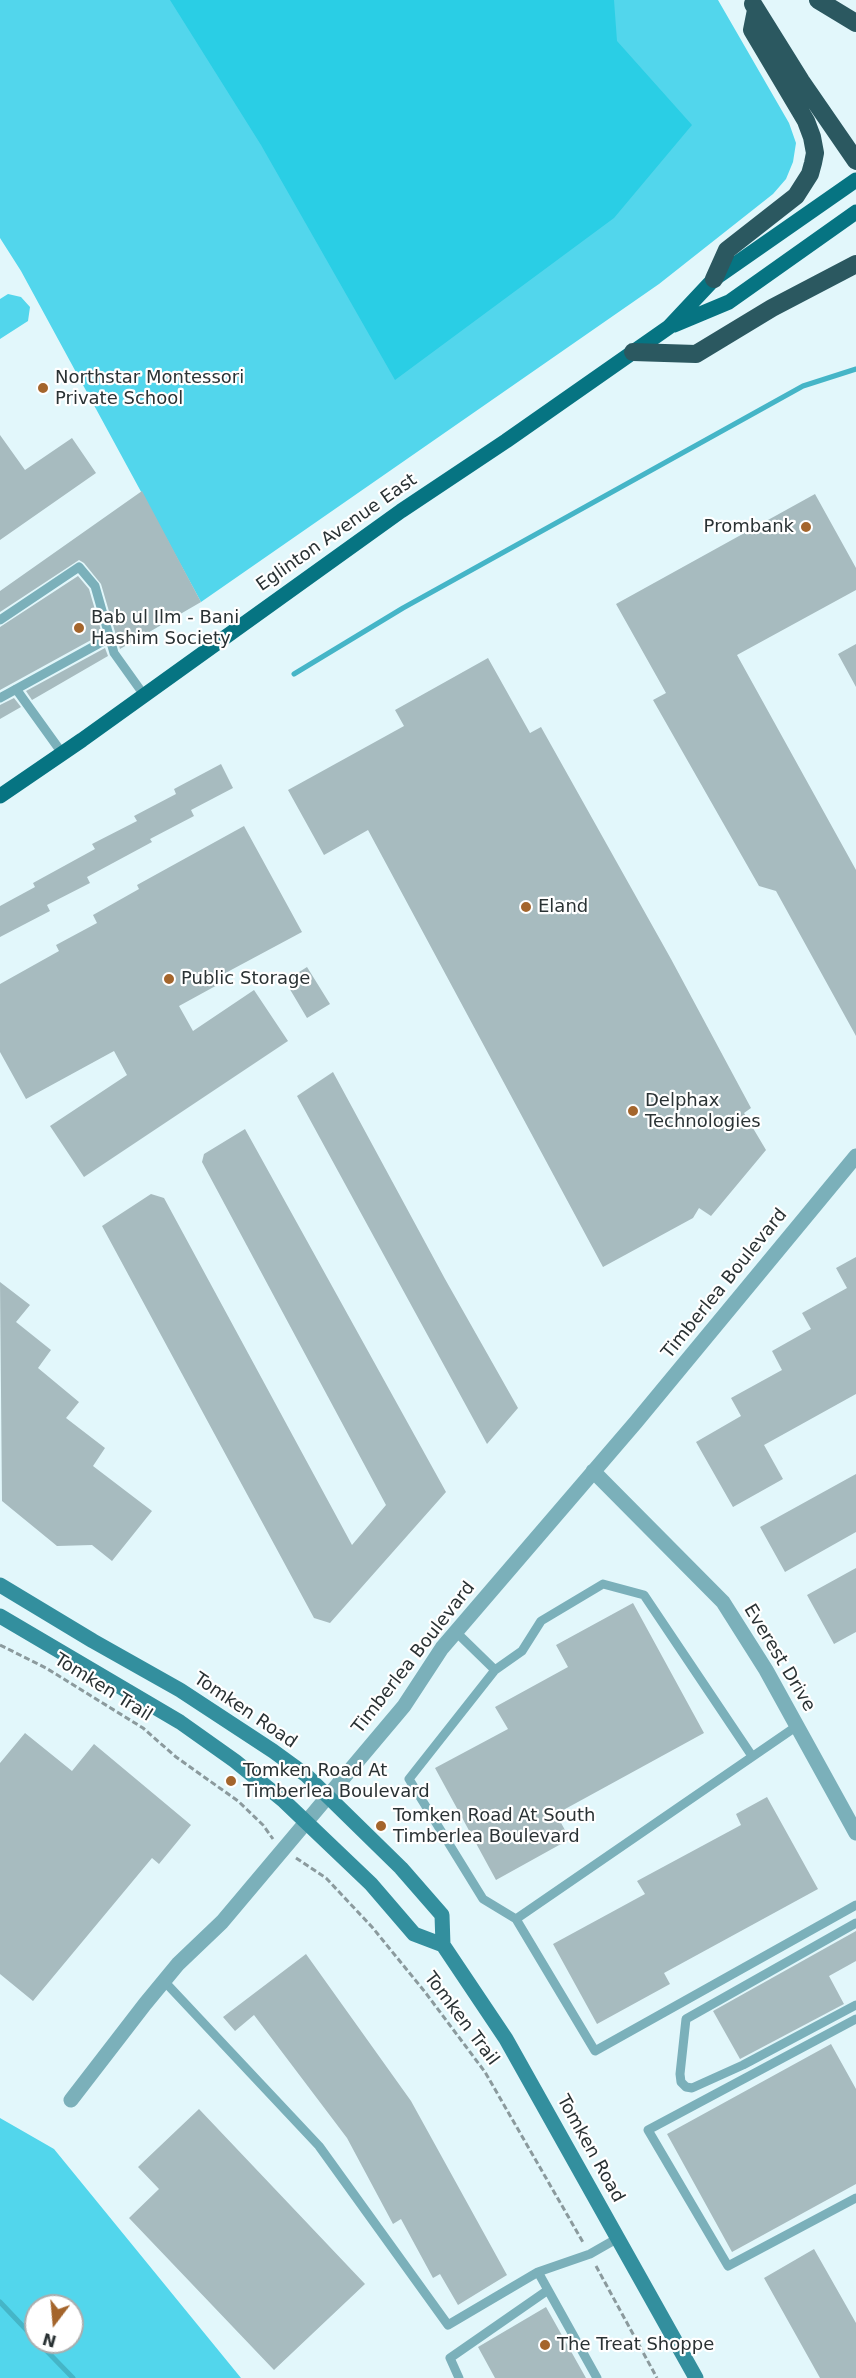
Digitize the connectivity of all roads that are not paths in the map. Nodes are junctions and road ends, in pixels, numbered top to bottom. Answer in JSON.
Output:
{"nodes":[{"id":1,"x":818,"y":0,"type":"edge"},
{"id":2,"x":754,"y":5,"type":"edge"},
{"id":3,"x":856,"y":23,"type":"edge"},
{"id":4,"x":856,"y":161,"type":"edge"},
{"id":5,"x":856,"y":180,"type":"edge"},
{"id":6,"x":856,"y":212,"type":"edge"},
{"id":7,"x":856,"y":264,"type":"edge"},
{"id":8,"x":714,"y":279,"type":"junction"},
{"id":9,"x":669,"y":327,"type":"junction"},
{"id":10,"x":633,"y":352,"type":"junction"},
{"id":11,"x":0,"y":620,"type":"edge"},
{"id":12,"x":109,"y":638,"type":"junction"},
{"id":13,"x":16,"y":689,"type":"junction"},
{"id":14,"x":144,"y":695,"type":"junction"},
{"id":15,"x":0,"y":698,"type":"edge"},
{"id":16,"x":62,"y":753,"type":"junction"},
{"id":17,"x":0,"y":796,"type":"edge"},
{"id":18,"x":856,"y":1156,"type":"edge"},
{"id":19,"x":592,"y":1471,"type":"junction"},
{"id":20,"x":0,"y":1585,"type":"edge"},
{"id":21,"x":0,"y":1616,"type":"edge"},
{"id":22,"x":456,"y":1632,"type":"junction"},
{"id":23,"x":495,"y":1670,"type":"junction"},
{"id":24,"x":797,"y":1726,"type":"junction"},
{"id":25,"x":753,"y":1756,"type":"junction"},
{"id":26,"x":327,"y":1796,"type":"junction"},
{"id":27,"x":305,"y":1821,"type":"junction"},
{"id":28,"x":856,"y":1833,"type":"edge"},
{"id":29,"x":856,"y":1905,"type":"edge"},
{"id":30,"x":516,"y":1919,"type":"junction"},
{"id":31,"x":856,"y":1923,"type":"edge"},
{"id":32,"x":443,"y":1945,"type":"junction"},
{"id":33,"x":164,"y":1981,"type":"junction"},
{"id":34,"x":856,"y":2005,"type":"edge"},
{"id":35,"x":856,"y":2019,"type":"edge"},
{"id":36,"x":71,"y":2100,"type":"dead end"},
{"id":37,"x":856,"y":2198,"type":"edge"},
{"id":38,"x":618,"y":2238,"type":"junction"},
{"id":39,"x":538,"y":2272,"type":"junction"},
{"id":40,"x":548,"y":2290,"type":"junction"},
{"id":41,"x":459,"y":2378,"type":"edge"},
{"id":42,"x":597,"y":2378,"type":"edge"},
{"id":43,"x":696,"y":2378,"type":"edge"}],
"edges":[{"from":1,"to":3,"type":"highway"},
{"from":2,"to":4,"type":"highway"},
{"from":2,"to":8,"type":"highway"},
{"from":5,"to":8,"type":"main road","name":"Eglinton Avenue East"},
{"from":6,"to":9,"type":"main road","name":"Eglinton Avenue East"},
{"from":7,"to":10,"type":"highway"},
{"from":8,"to":9,"type":"main road","name":"Eglinton Avenue East"},
{"from":9,"to":10,"type":"main road","name":"Eglinton Avenue East"},
{"from":10,"to":14,"type":"main road","name":"Eglinton Avenue East"},
{"from":11,"to":12,"type":"lane"},
{"from":12,"to":13,"type":"lane"},
{"from":12,"to":14,"type":"lane"},
{"from":13,"to":15,"type":"lane"},
{"from":13,"to":16,"type":"lane"},
{"from":14,"to":16,"type":"main road","name":"Eglinton Avenue East"},
{"from":16,"to":17,"type":"main road","name":"Eglinton Avenue East"},
{"from":18,"to":19,"type":"street","name":"Timberlea Boulevard"},
{"from":19,"to":22,"type":"street","name":"Timberlea Boulevard"},
{"from":19,"to":24,"type":"street","name":"Everest Drive"},
{"from":20,"to":26,"type":"main road","name":"Tomken Road"},
{"from":21,"to":27,"type":"main road"},
{"from":22,"to":23,"type":"lane"},
{"from":22,"to":26,"type":"street","name":"Timberlea Boulevard"},
{"from":23,"to":25,"type":"lane"},
{"from":23,"to":30,"type":"lane"},
{"from":24,"to":25,"type":"lane"},
{"from":24,"to":28,"type":"street","name":"Everest Drive"},
{"from":25,"to":30,"type":"lane"},
{"from":26,"to":27,"type":"street","name":"Timberlea Boulevard"},
{"from":26,"to":32,"type":"main road","name":"Tomken Road"},
{"from":27,"to":32,"type":"main road"},
{"from":27,"to":33,"type":"street","name":"Timberlea Boulevard"},
{"from":29,"to":30,"type":"lane"},
{"from":31,"to":34,"type":"lane"},
{"from":32,"to":38,"type":"main road","name":"Tomken Road"},
{"from":33,"to":36,"type":"street","name":"Timberlea Boulevard"},
{"from":33,"to":39,"type":"lane"},
{"from":35,"to":37,"type":"lane"},
{"from":38,"to":39,"type":"lane"},
{"from":38,"to":43,"type":"main road","name":"Tomken Road"},
{"from":39,"to":40,"type":"lane"},
{"from":40,"to":41,"type":"lane"},
{"from":40,"to":42,"type":"lane"}]}
